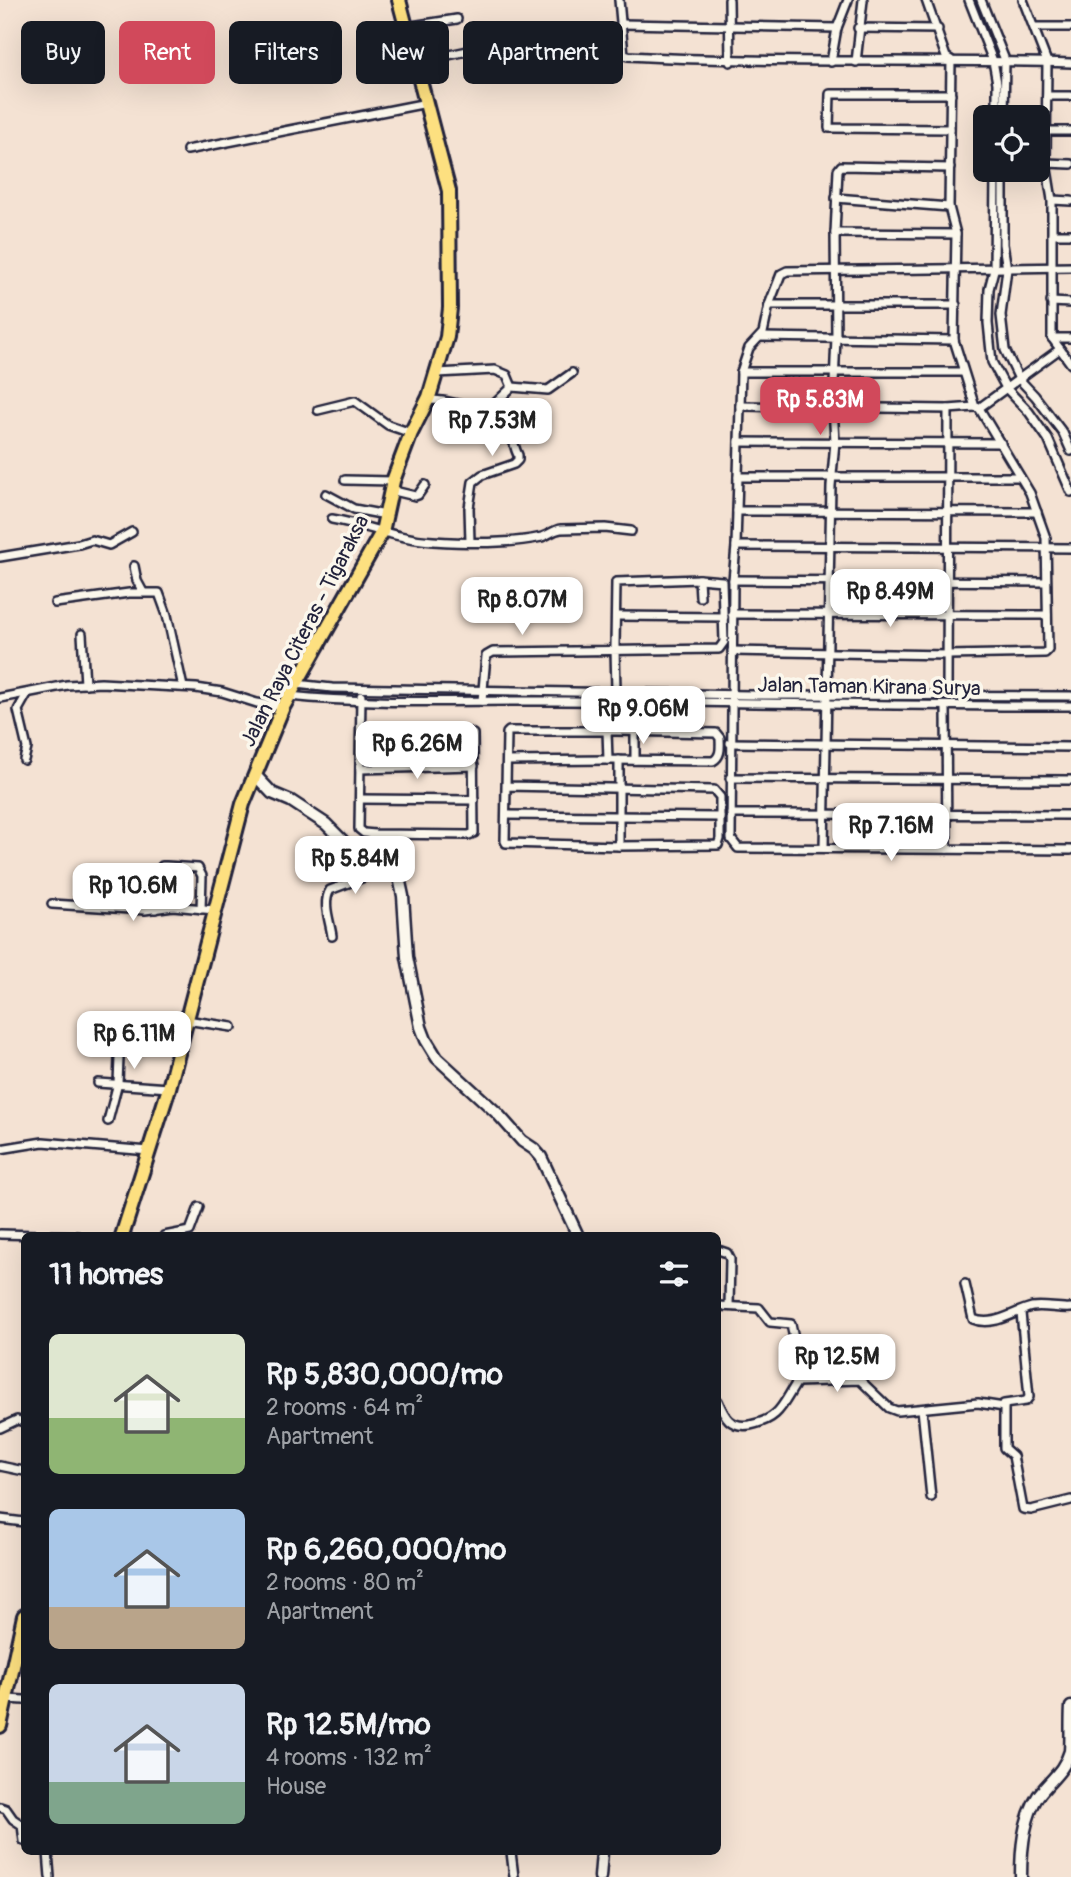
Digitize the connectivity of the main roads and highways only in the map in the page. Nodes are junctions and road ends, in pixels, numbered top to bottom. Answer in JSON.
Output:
{"nodes":[{"id":1,"x":399,"y":0,"type":"edge"},
{"id":2,"x":123,"y":1232,"type":"edge"},
{"id":3,"x":21,"y":1631,"type":"edge"},
{"id":4,"x":0,"y":1726,"type":"edge"}],
"edges":[{"from":1,"to":2,"type":"main road","name":"Jalan Raya Citeras - Tigaraksa"},
{"from":3,"to":4,"type":"main road"}]}
